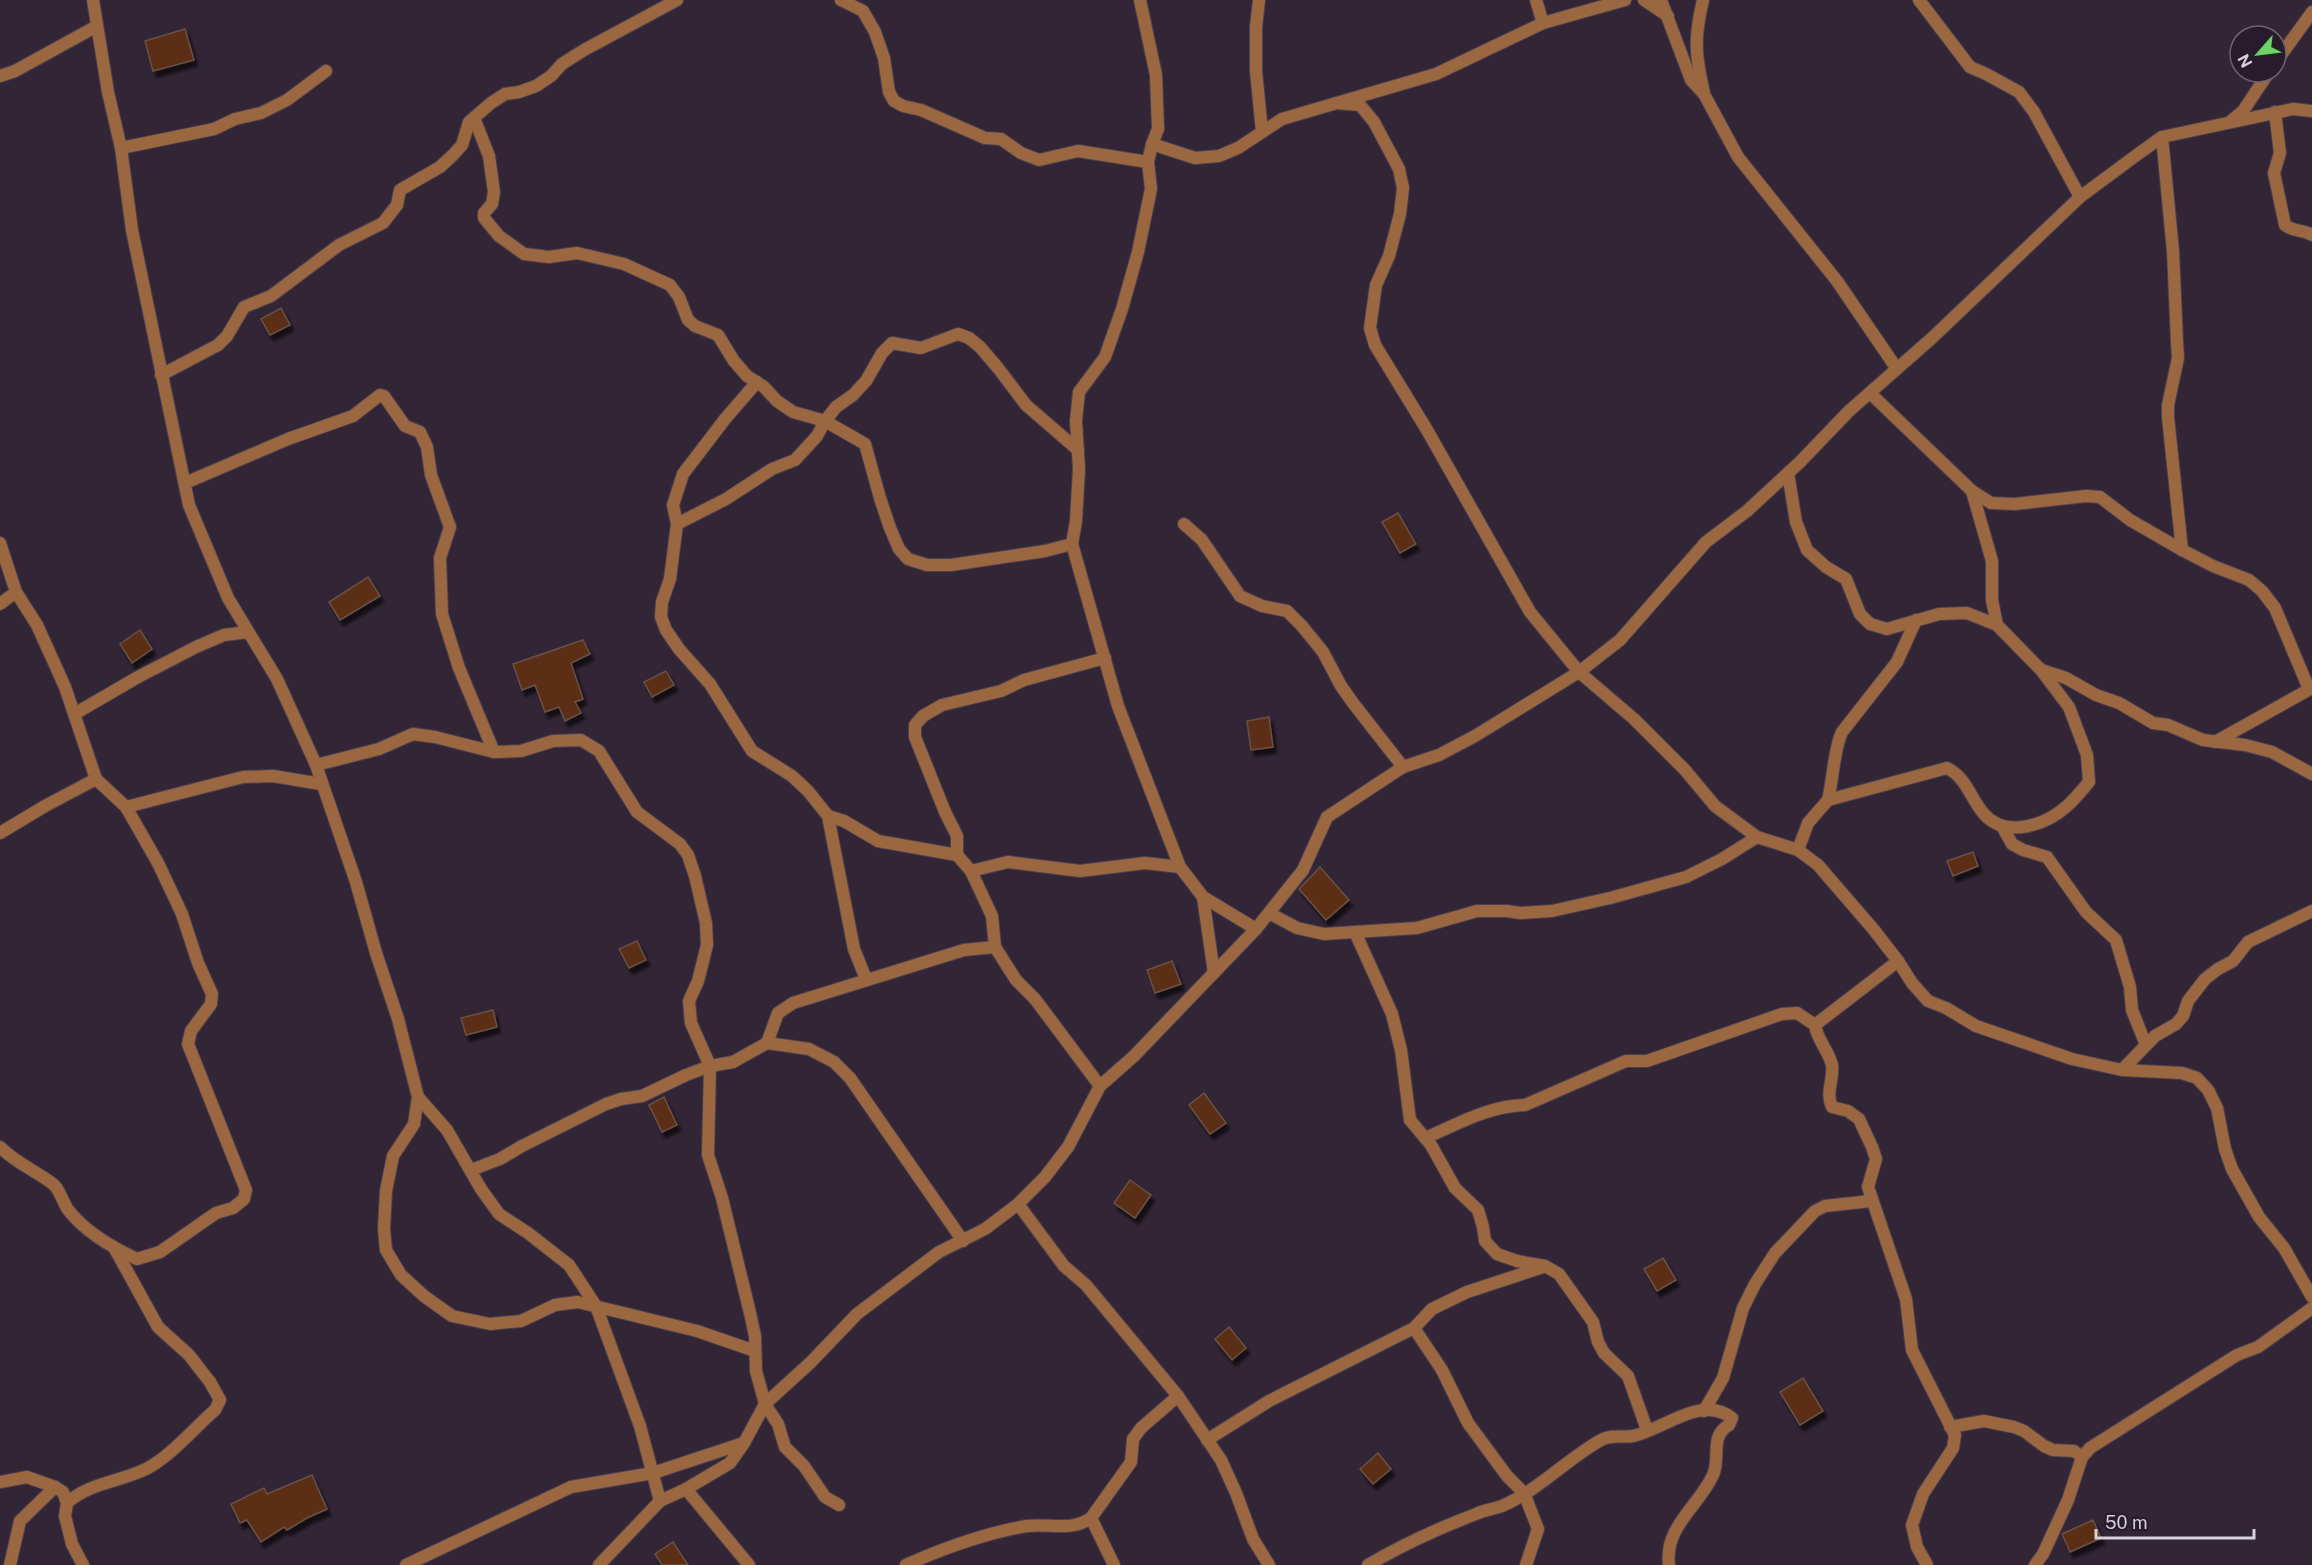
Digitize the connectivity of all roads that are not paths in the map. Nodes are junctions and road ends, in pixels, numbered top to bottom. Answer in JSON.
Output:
{"nodes":[{"id":1,"x":93,"y":0,"type":"edge"},
{"id":2,"x":677,"y":0,"type":"edge"},
{"id":3,"x":841,"y":0,"type":"edge"},
{"id":4,"x":1140,"y":0,"type":"edge"},
{"id":5,"x":1259,"y":0,"type":"edge"},
{"id":6,"x":1536,"y":0,"type":"edge"},
{"id":7,"x":1625,"y":0,"type":"edge"},
{"id":8,"x":1644,"y":0,"type":"edge"},
{"id":9,"x":1661,"y":0,"type":"edge"},
{"id":10,"x":1703,"y":0,"type":"edge"},
{"id":11,"x":1919,"y":0,"type":"edge"},
{"id":12,"x":2312,"y":12,"type":"edge"},
{"id":13,"x":1668,"y":16,"type":"junction"},
{"id":14,"x":1543,"y":23,"type":"junction"},
{"id":15,"x":97,"y":26,"type":"junction"},
{"id":16,"x":2288,"y":45,"type":"edge"},
{"id":17,"x":326,"y":71,"type":"dead end"},
{"id":18,"x":0,"y":76,"type":"edge"},
{"id":19,"x":2261,"y":84,"type":"edge"},
{"id":20,"x":1704,"y":94,"type":"junction"},
{"id":21,"x":1336,"y":103,"type":"junction"},
{"id":22,"x":2310,"y":109,"type":"edge"},
{"id":23,"x":2275,"y":112,"type":"junction"},
{"id":24,"x":474,"y":118,"type":"junction"},
{"id":25,"x":2230,"y":122,"type":"junction"},
{"id":26,"x":1262,"y":132,"type":"junction"},
{"id":27,"x":2162,"y":137,"type":"junction"},
{"id":28,"x":1152,"y":144,"type":"junction"},
{"id":29,"x":122,"y":148,"type":"junction"},
{"id":30,"x":1148,"y":162,"type":"junction"},
{"id":31,"x":2080,"y":197,"type":"junction"},
{"id":32,"x":2312,"y":235,"type":"edge"},
{"id":33,"x":1897,"y":369,"type":"junction"},
{"id":34,"x":161,"y":375,"type":"junction"},
{"id":35,"x":757,"y":382,"type":"junction"},
{"id":36,"x":1871,"y":394,"type":"junction"},
{"id":37,"x":825,"y":421,"type":"junction"},
{"id":38,"x":1078,"y":450,"type":"junction"},
{"id":39,"x":1788,"y":473,"type":"junction"},
{"id":40,"x":185,"y":483,"type":"junction"},
{"id":41,"x":1972,"y":491,"type":"junction"},
{"id":42,"x":677,"y":524,"type":"junction"},
{"id":43,"x":1184,"y":524,"type":"dead end"},
{"id":44,"x":0,"y":543,"type":"edge"},
{"id":45,"x":1072,"y":544,"type":"junction"},
{"id":46,"x":2182,"y":550,"type":"junction"},
{"id":47,"x":16,"y":592,"type":"junction"},
{"id":48,"x":0,"y":604,"type":"edge"},
{"id":49,"x":1916,"y":620,"type":"junction"},
{"id":50,"x":1997,"y":626,"type":"junction"},
{"id":51,"x":249,"y":632,"type":"junction"},
{"id":52,"x":1105,"y":657,"type":"junction"},
{"id":53,"x":2041,"y":670,"type":"junction"},
{"id":54,"x":1579,"y":672,"type":"junction"},
{"id":55,"x":2311,"y":689,"type":"edge"},
{"id":56,"x":76,"y":713,"type":"junction"},
{"id":57,"x":2215,"y":742,"type":"junction"},
{"id":58,"x":494,"y":752,"type":"junction"},
{"id":59,"x":316,"y":765,"type":"junction"},
{"id":60,"x":1403,"y":767,"type":"junction"},
{"id":61,"x":2312,"y":774,"type":"edge"},
{"id":62,"x":96,"y":779,"type":"junction"},
{"id":63,"x":321,"y":784,"type":"junction"},
{"id":64,"x":1828,"y":800,"type":"junction"},
{"id":65,"x":126,"y":807,"type":"junction"},
{"id":66,"x":828,"y":816,"type":"junction"},
{"id":67,"x":2002,"y":826,"type":"junction"},
{"id":68,"x":0,"y":833,"type":"edge"},
{"id":69,"x":1757,"y":837,"type":"junction"},
{"id":70,"x":1798,"y":850,"type":"junction"},
{"id":71,"x":957,"y":855,"type":"junction"},
{"id":72,"x":1180,"y":867,"type":"junction"},
{"id":73,"x":972,"y":871,"type":"junction"},
{"id":74,"x":1203,"y":897,"type":"junction"},
{"id":75,"x":2312,"y":911,"type":"edge"},
{"id":76,"x":1269,"y":913,"type":"junction"},
{"id":77,"x":1256,"y":929,"type":"junction"},
{"id":78,"x":1355,"y":932,"type":"junction"},
{"id":79,"x":995,"y":947,"type":"junction"},
{"id":80,"x":1898,"y":961,"type":"junction"},
{"id":81,"x":1214,"y":973,"type":"junction"},
{"id":82,"x":866,"y":979,"type":"junction"},
{"id":83,"x":1815,"y":1025,"type":"junction"},
{"id":84,"x":767,"y":1043,"type":"junction"},
{"id":85,"x":2146,"y":1045,"type":"junction"},
{"id":86,"x":710,"y":1066,"type":"junction"},
{"id":87,"x":2122,"y":1070,"type":"junction"},
{"id":88,"x":1100,"y":1086,"type":"junction"},
{"id":89,"x":418,"y":1097,"type":"junction"},
{"id":90,"x":1425,"y":1138,"type":"junction"},
{"id":91,"x":0,"y":1147,"type":"edge"},
{"id":92,"x":471,"y":1170,"type":"junction"},
{"id":93,"x":1871,"y":1200,"type":"junction"},
{"id":94,"x":1018,"y":1204,"type":"junction"},
{"id":95,"x":963,"y":1241,"type":"junction"},
{"id":96,"x":114,"y":1247,"type":"junction"},
{"id":97,"x":1545,"y":1266,"type":"junction"},
{"id":98,"x":2312,"y":1297,"type":"edge"},
{"id":99,"x":596,"y":1306,"type":"junction"},
{"id":100,"x":2312,"y":1308,"type":"edge"},
{"id":101,"x":1414,"y":1328,"type":"junction"},
{"id":102,"x":755,"y":1351,"type":"junction"},
{"id":103,"x":1178,"y":1396,"type":"junction"},
{"id":104,"x":765,"y":1404,"type":"junction"},
{"id":105,"x":1704,"y":1411,"type":"junction"},
{"id":106,"x":1950,"y":1426,"type":"junction"},
{"id":107,"x":1647,"y":1430,"type":"junction"},
{"id":108,"x":1207,"y":1440,"type":"junction"},
{"id":109,"x":744,"y":1443,"type":"junction"},
{"id":110,"x":2082,"y":1457,"type":"junction"},
{"id":111,"x":653,"y":1473,"type":"junction"},
{"id":112,"x":0,"y":1482,"type":"edge"},
{"id":113,"x":55,"y":1487,"type":"junction"},
{"id":114,"x":686,"y":1489,"type":"junction"},
{"id":115,"x":1524,"y":1493,"type":"junction"},
{"id":116,"x":660,"y":1502,"type":"junction"},
{"id":117,"x":67,"y":1503,"type":"junction"},
{"id":118,"x":839,"y":1505,"type":"dead end"},
{"id":119,"x":1091,"y":1518,"type":"junction"},
{"id":120,"x":10,"y":1565,"type":"edge"},
{"id":121,"x":83,"y":1565,"type":"edge"},
{"id":122,"x":406,"y":1565,"type":"edge"},
{"id":123,"x":599,"y":1565,"type":"edge"},
{"id":124,"x":749,"y":1565,"type":"edge"},
{"id":125,"x":906,"y":1565,"type":"edge"},
{"id":126,"x":1114,"y":1565,"type":"edge"},
{"id":127,"x":1269,"y":1565,"type":"edge"},
{"id":128,"x":1368,"y":1565,"type":"edge"},
{"id":129,"x":1526,"y":1565,"type":"edge"},
{"id":130,"x":1669,"y":1565,"type":"edge"},
{"id":131,"x":1927,"y":1565,"type":"edge"},
{"id":132,"x":2035,"y":1565,"type":"edge"}],
"edges":[{"from":1,"to":15,"type":"street"},
{"from":2,"to":24,"type":"street"},
{"from":3,"to":30,"type":"street"},
{"from":4,"to":28,"type":"street"},
{"from":5,"to":26,"type":"street"},
{"from":6,"to":14,"type":"street"},
{"from":7,"to":14,"type":"street"},
{"from":8,"to":13,"type":"street"},
{"from":9,"to":13,"type":"street"},
{"from":10,"to":20,"type":"street"},
{"from":11,"to":31,"type":"street"},
{"from":12,"to":16,"type":"street"},
{"from":13,"to":20,"type":"street"},
{"from":14,"to":21,"type":"street"},
{"from":15,"to":18,"type":"street"},
{"from":15,"to":29,"type":"street"},
{"from":17,"to":29,"type":"street"},
{"from":19,"to":25,"type":"street"},
{"from":20,"to":33,"type":"street"},
{"from":21,"to":26,"type":"street"},
{"from":21,"to":54,"type":"street"},
{"from":22,"to":23,"type":"street"},
{"from":23,"to":25,"type":"street"},
{"from":23,"to":32,"type":"street"},
{"from":24,"to":34,"type":"street"},
{"from":24,"to":35,"type":"street"},
{"from":25,"to":27,"type":"street"},
{"from":26,"to":28,"type":"street"},
{"from":27,"to":31,"type":"street"},
{"from":27,"to":46,"type":"street"},
{"from":28,"to":30,"type":"street"},
{"from":29,"to":34,"type":"street"},
{"from":30,"to":38,"type":"street"},
{"from":31,"to":33,"type":"street"},
{"from":33,"to":36,"type":"street"},
{"from":34,"to":40,"type":"street"},
{"from":35,"to":37,"type":"street"},
{"from":35,"to":42,"type":"street"},
{"from":36,"to":39,"type":"street"},
{"from":36,"to":41,"type":"street"},
{"from":37,"to":38,"type":"street"},
{"from":37,"to":42,"type":"street"},
{"from":37,"to":45,"type":"street"},
{"from":38,"to":45,"type":"street"},
{"from":39,"to":49,"type":"street"},
{"from":39,"to":54,"type":"street"},
{"from":40,"to":51,"type":"street"},
{"from":40,"to":58,"type":"street"},
{"from":41,"to":46,"type":"street"},
{"from":41,"to":50,"type":"street"},
{"from":42,"to":66,"type":"street"},
{"from":43,"to":60,"type":"street"},
{"from":44,"to":47,"type":"street"},
{"from":45,"to":52,"type":"street"},
{"from":46,"to":55,"type":"street"},
{"from":47,"to":48,"type":"street"},
{"from":47,"to":56,"type":"street"},
{"from":49,"to":50,"type":"street"},
{"from":49,"to":64,"type":"street"},
{"from":50,"to":53,"type":"street"},
{"from":51,"to":56,"type":"street"},
{"from":51,"to":59,"type":"street"},
{"from":52,"to":71,"type":"street"},
{"from":52,"to":72,"type":"street"},
{"from":53,"to":57,"type":"street"},
{"from":53,"to":67,"type":"street"},
{"from":54,"to":60,"type":"street"},
{"from":54,"to":69,"type":"street"},
{"from":55,"to":57,"type":"street"},
{"from":56,"to":62,"type":"street"},
{"from":57,"to":61,"type":"street"},
{"from":58,"to":59,"type":"street"},
{"from":58,"to":86,"type":"street"},
{"from":59,"to":63,"type":"street"},
{"from":60,"to":76,"type":"street"},
{"from":62,"to":65,"type":"street"},
{"from":62,"to":68,"type":"street"},
{"from":63,"to":65,"type":"street"},
{"from":63,"to":89,"type":"street"},
{"from":64,"to":67,"type":"street"},
{"from":64,"to":70,"type":"street"},
{"from":65,"to":96,"type":"street"},
{"from":66,"to":71,"type":"street"},
{"from":66,"to":82,"type":"street"},
{"from":67,"to":85,"type":"street"},
{"from":69,"to":70,"type":"street"},
{"from":69,"to":78,"type":"street"},
{"from":70,"to":80,"type":"street"},
{"from":71,"to":73,"type":"street"},
{"from":72,"to":73,"type":"street"},
{"from":72,"to":74,"type":"street"},
{"from":73,"to":79,"type":"street"},
{"from":74,"to":77,"type":"street"},
{"from":74,"to":81,"type":"street"},
{"from":75,"to":85,"type":"street"},
{"from":76,"to":77,"type":"street"},
{"from":76,"to":78,"type":"street"},
{"from":77,"to":81,"type":"street"},
{"from":78,"to":90,"type":"street"},
{"from":79,"to":82,"type":"street"},
{"from":79,"to":88,"type":"street"},
{"from":80,"to":83,"type":"street"},
{"from":80,"to":87,"type":"street"},
{"from":81,"to":88,"type":"street"},
{"from":82,"to":84,"type":"street"},
{"from":83,"to":90,"type":"street"},
{"from":83,"to":93,"type":"street"},
{"from":84,"to":86,"type":"street"},
{"from":84,"to":95,"type":"street"},
{"from":85,"to":87,"type":"street"},
{"from":86,"to":92,"type":"street"},
{"from":86,"to":102,"type":"street"},
{"from":87,"to":98,"type":"street"},
{"from":88,"to":94,"type":"street"},
{"from":89,"to":92,"type":"street"},
{"from":89,"to":99,"type":"street"},
{"from":90,"to":97,"type":"street"},
{"from":91,"to":96,"type":"street"},
{"from":92,"to":99,"type":"street"},
{"from":93,"to":105,"type":"street"},
{"from":93,"to":106,"type":"street"},
{"from":94,"to":95,"type":"street"},
{"from":94,"to":103,"type":"street"},
{"from":95,"to":104,"type":"street"},
{"from":96,"to":117,"type":"street"},
{"from":97,"to":101,"type":"street"},
{"from":97,"to":107,"type":"street"},
{"from":99,"to":102,"type":"street"},
{"from":99,"to":111,"type":"street"},
{"from":100,"to":110,"type":"street"},
{"from":101,"to":108,"type":"street"},
{"from":101,"to":115,"type":"street"},
{"from":102,"to":104,"type":"street"},
{"from":103,"to":108,"type":"street"},
{"from":103,"to":119,"type":"street"},
{"from":104,"to":109,"type":"street"},
{"from":104,"to":118,"type":"street"},
{"from":105,"to":107,"type":"street"},
{"from":105,"to":130,"type":"street"},
{"from":106,"to":110,"type":"street"},
{"from":106,"to":131,"type":"street"},
{"from":107,"to":115,"type":"street"},
{"from":108,"to":127,"type":"street"},
{"from":109,"to":111,"type":"street"},
{"from":109,"to":114,"type":"street"},
{"from":110,"to":132,"type":"street"},
{"from":111,"to":116,"type":"street"},
{"from":111,"to":122,"type":"street"},
{"from":112,"to":113,"type":"street"},
{"from":113,"to":117,"type":"street"},
{"from":113,"to":120,"type":"street"},
{"from":114,"to":116,"type":"street"},
{"from":114,"to":124,"type":"street"},
{"from":115,"to":128,"type":"street"},
{"from":115,"to":129,"type":"street"},
{"from":116,"to":123,"type":"street"},
{"from":117,"to":121,"type":"street"},
{"from":119,"to":125,"type":"street"},
{"from":119,"to":126,"type":"street"}]}
